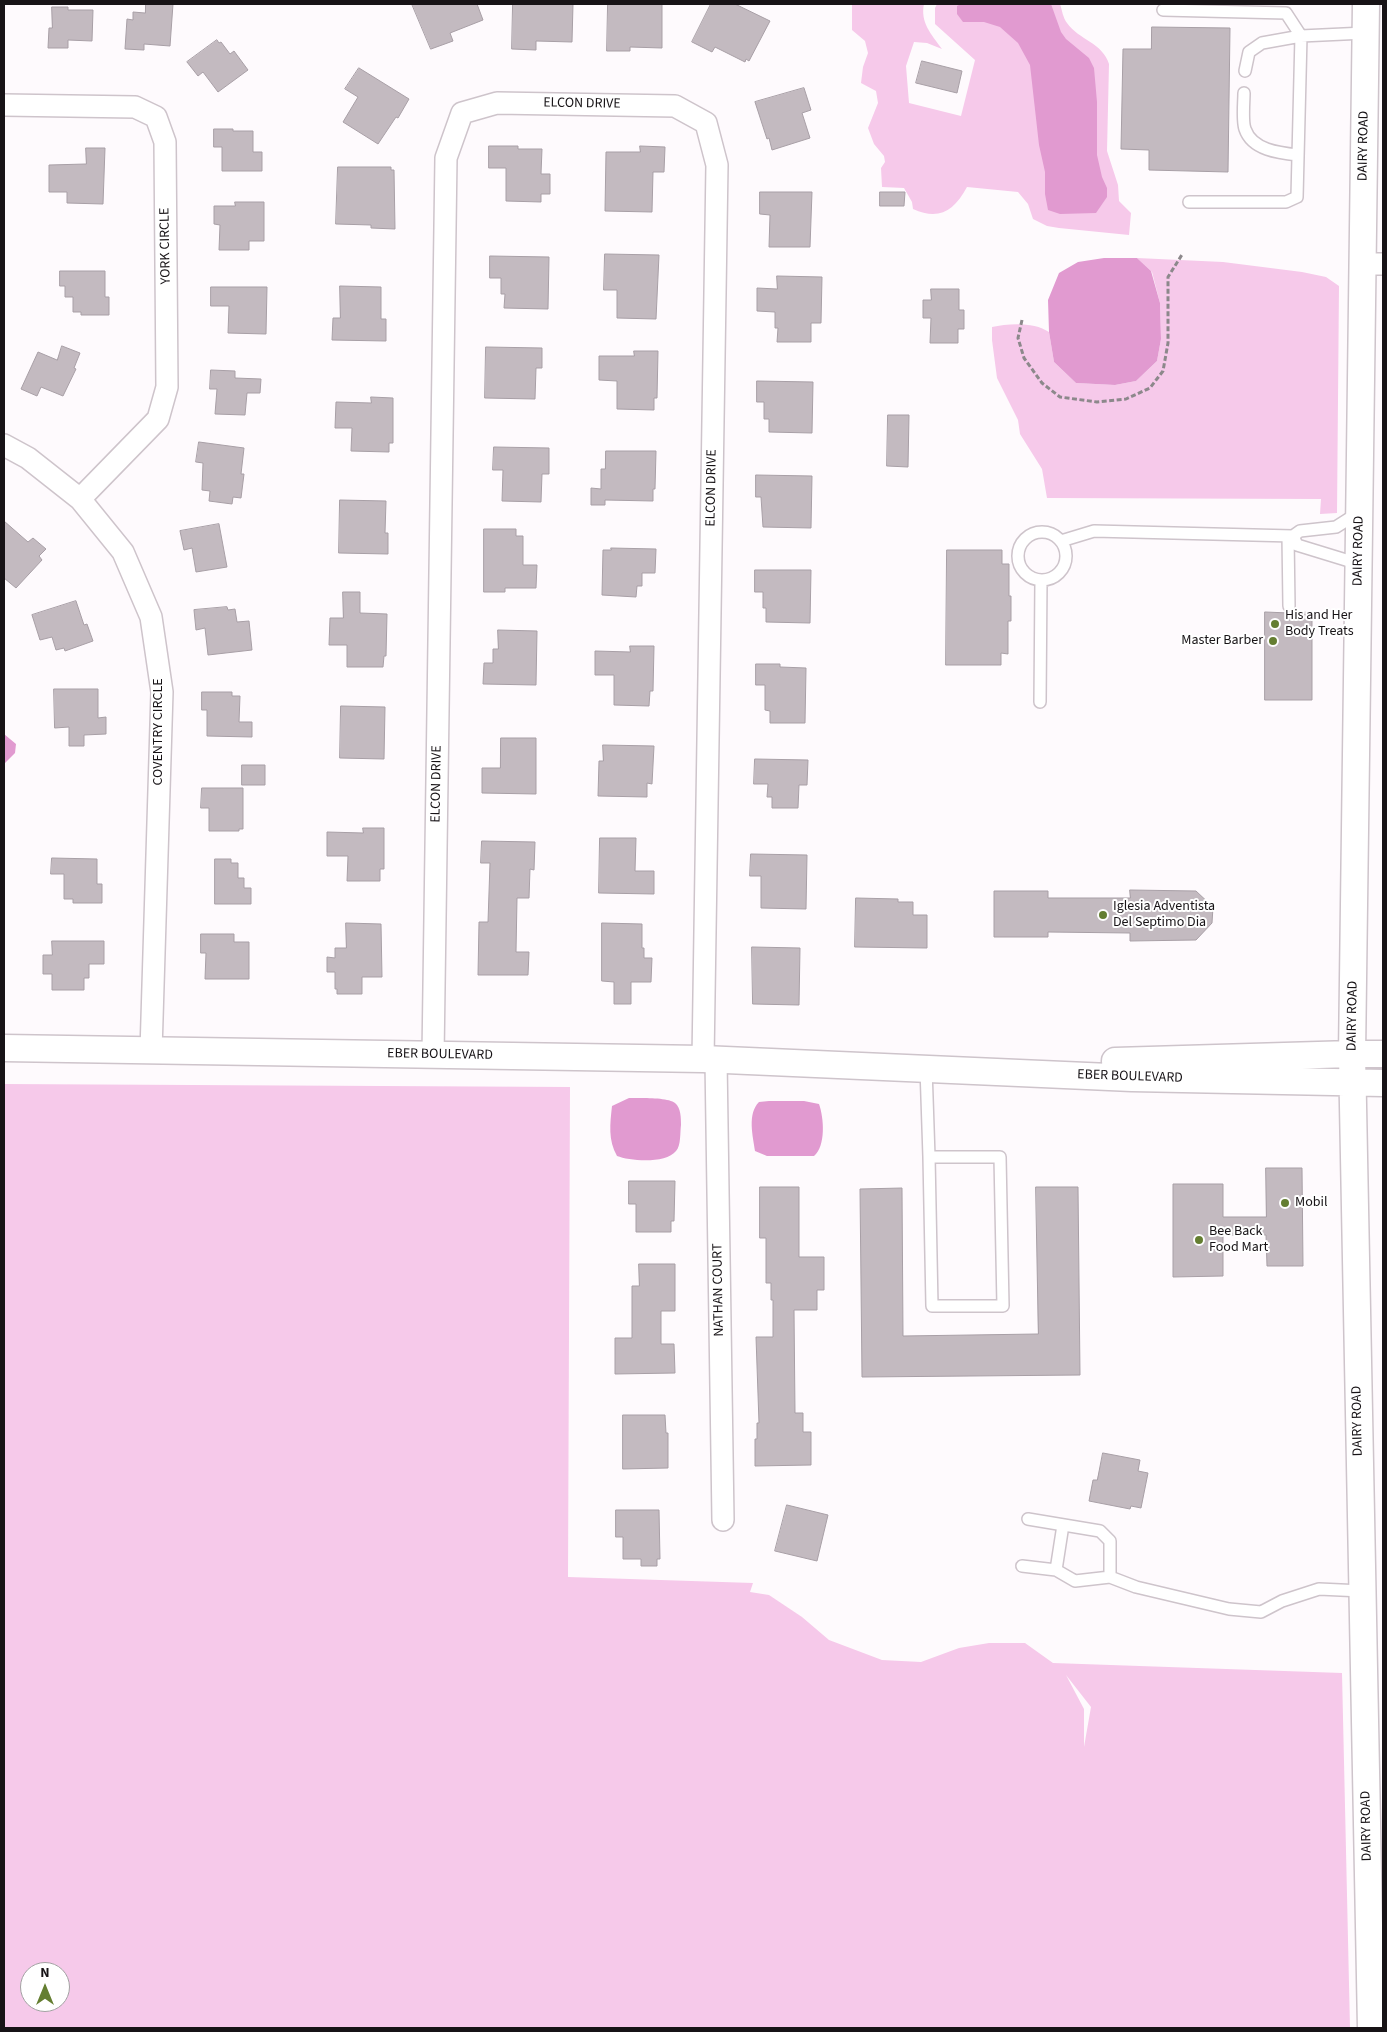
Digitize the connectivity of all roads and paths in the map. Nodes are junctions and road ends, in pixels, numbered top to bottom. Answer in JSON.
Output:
{"nodes":[{"id":1,"x":1366,"y":4,"type":"edge"},
{"id":2,"x":1163,"y":10,"type":"dead end"},
{"id":3,"x":1365,"y":33,"type":"junction"},
{"id":4,"x":1301,"y":36,"type":"junction"},
{"id":5,"x":1245,"y":71,"type":"dead end"},
{"id":6,"x":1244,"y":93,"type":"dead end"},
{"id":7,"x":4,"y":105,"type":"edge"},
{"id":8,"x":1298,"y":155,"type":"junction"},
{"id":9,"x":1189,"y":202,"type":"dead end"},
{"id":10,"x":1183,"y":252,"type":"dead end"},
{"id":11,"x":1373,"y":264,"type":"edge"},
{"id":12,"x":1022,"y":320,"type":"dead end"},
{"id":13,"x":4,"y":445,"type":"edge"},
{"id":14,"x":80,"y":498,"type":"junction"},
{"id":15,"x":1359,"y":512,"type":"junction"},
{"id":16,"x":1290,"y":536,"type":"junction"},
{"id":17,"x":1061,"y":541,"type":"junction"},
{"id":18,"x":1359,"y":564,"type":"junction"},
{"id":19,"x":1041,"y":580,"type":"junction"},
{"id":20,"x":1289,"y":606,"type":"dead end"},
{"id":21,"x":1040,"y":702,"type":"dead end"},
{"id":22,"x":4,"y":1048,"type":"edge"},
{"id":23,"x":151,"y":1051,"type":"junction"},
{"id":24,"x":1352,"y":1054,"type":"junction"},
{"id":25,"x":1383,"y":1054,"type":"edge"},
{"id":26,"x":433,"y":1055,"type":"junction"},
{"id":27,"x":709,"y":1059,"type":"junction"},
{"id":28,"x":877,"y":1066,"type":"junction"},
{"id":29,"x":926,"y":1068,"type":"junction"},
{"id":30,"x":1354,"y":1083,"type":"junction"},
{"id":31,"x":1383,"y":1083,"type":"edge"},
{"id":32,"x":929,"y":1157,"type":"junction"},
{"id":33,"x":1028,"y":1519,"type":"dead end"},
{"id":34,"x":723,"y":1520,"type":"dead end"},
{"id":35,"x":1063,"y":1525,"type":"junction"},
{"id":36,"x":1022,"y":1566,"type":"dead end"},
{"id":37,"x":1056,"y":1570,"type":"junction"},
{"id":38,"x":1110,"y":1577,"type":"junction"},
{"id":39,"x":1362,"y":1590,"type":"junction"},
{"id":40,"x":1371,"y":2028,"type":"edge"}],
"edges":[{"from":1,"to":3,"type":"street","name":"DAIRY ROAD"},
{"from":2,"to":4,"type":"lane"},
{"from":3,"to":4,"type":"lane"},
{"from":3,"to":11,"type":"street","name":"DAIRY ROAD"},
{"from":4,"to":5,"type":"lane"},
{"from":4,"to":8,"type":"lane"},
{"from":6,"to":8,"type":"lane"},
{"from":7,"to":14,"type":"street","name":"YORK CIRCLE"},
{"from":8,"to":9,"type":"lane"},
{"from":10,"to":12,"type":"path"},
{"from":11,"to":15,"type":"street","name":"DAIRY ROAD"},
{"from":13,"to":14,"type":"street","name":"COVENTRY CIRCLE"},
{"from":14,"to":23,"type":"street","name":"COVENTRY CIRCLE"},
{"from":15,"to":16,"type":"lane"},
{"from":15,"to":18,"type":"street","name":"DAIRY ROAD"},
{"from":16,"to":17,"type":"lane"},
{"from":16,"to":18,"type":"lane"},
{"from":16,"to":20,"type":"lane"},
{"from":17,"to":19,"type":"lane"},
{"from":17,"to":19,"type":"lane"},
{"from":18,"to":24,"type":"street","name":"DAIRY ROAD"},
{"from":19,"to":21,"type":"lane"},
{"from":22,"to":23,"type":"street","name":"EBER BOULEVARD"},
{"from":23,"to":26,"type":"street","name":"EBER BOULEVARD"},
{"from":24,"to":25,"type":"street","name":"EBER BOULEVARD"},
{"from":24,"to":28,"type":"street","name":"EBER BOULEVARD"},
{"from":24,"to":30,"type":"street","name":"DAIRY ROAD"},
{"from":26,"to":27,"type":"street","name":"EBER BOULEVARD"},
{"from":26,"to":27,"type":"street","name":"ELCON DRIVE"},
{"from":27,"to":28,"type":"street","name":"EBER BOULEVARD"},
{"from":27,"to":34,"type":"street","name":"NATHAN COURT"},
{"from":28,"to":29,"type":"street","name":"EBER BOULEVARD"},
{"from":29,"to":30,"type":"street","name":"EBER BOULEVARD"},
{"from":29,"to":32,"type":"lane"},
{"from":30,"to":31,"type":"street","name":"EBER BOULEVARD"},
{"from":30,"to":39,"type":"street","name":"DAIRY ROAD"},
{"from":32,"to":32,"type":"lane"},
{"from":33,"to":35,"type":"lane"},
{"from":35,"to":37,"type":"lane"},
{"from":35,"to":38,"type":"lane"},
{"from":36,"to":37,"type":"lane"},
{"from":37,"to":38,"type":"lane"},
{"from":38,"to":39,"type":"lane"},
{"from":39,"to":40,"type":"street","name":"DAIRY ROAD"}]}
